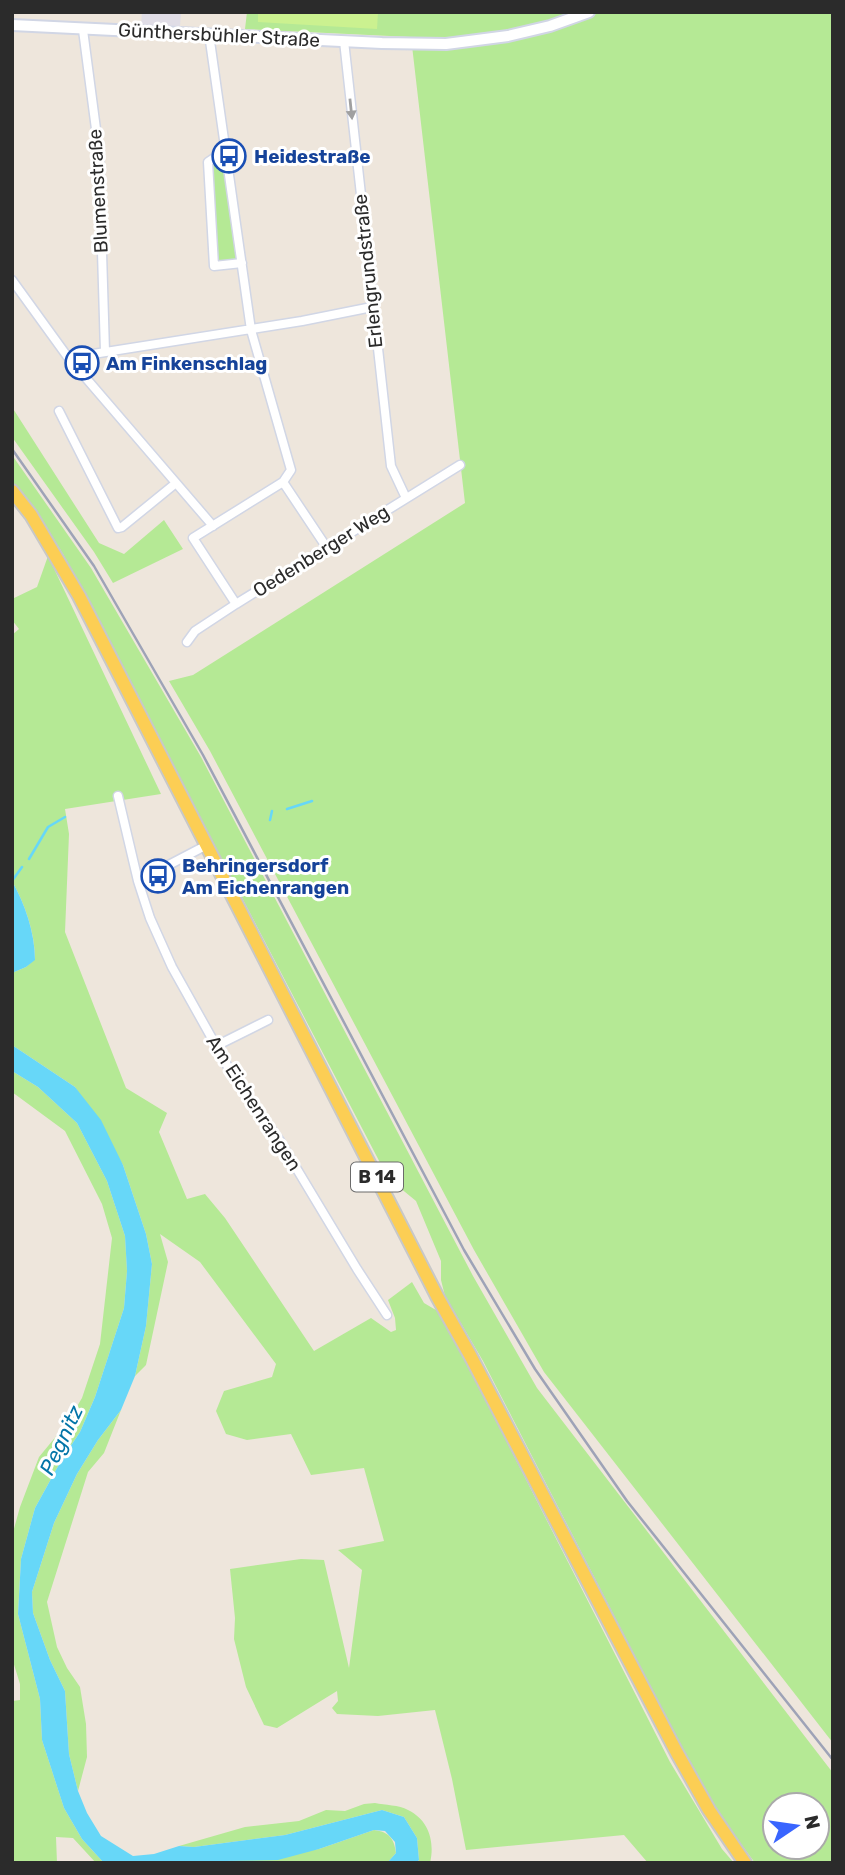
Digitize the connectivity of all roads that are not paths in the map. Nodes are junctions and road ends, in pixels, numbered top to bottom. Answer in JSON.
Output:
{"nodes":[{"id":1,"x":589,"y":12,"type":"edge"},
{"id":2,"x":12,"y":25,"type":"edge"},
{"id":3,"x":83,"y":30,"type":"junction"},
{"id":4,"x":209,"y":34,"type":"junction"},
{"id":5,"x":344,"y":41,"type":"junction"},
{"id":6,"x":226,"y":158,"type":"junction"},
{"id":7,"x":242,"y":263,"type":"junction"},
{"id":8,"x":12,"y":280,"type":"edge"},
{"id":9,"x":372,"y":307,"type":"junction"},
{"id":10,"x":251,"y":330,"type":"junction"},
{"id":11,"x":106,"y":352,"type":"junction"},
{"id":12,"x":67,"y":356,"type":"junction"},
{"id":13,"x":59,"y":411,"type":"dead end"},
{"id":14,"x":460,"y":465,"type":"dead end"},
{"id":15,"x":283,"y":482,"type":"junction"},
{"id":16,"x":176,"y":483,"type":"junction"},
{"id":17,"x":12,"y":491,"type":"edge"},
{"id":18,"x":406,"y":498,"type":"junction"},
{"id":19,"x":213,"y":526,"type":"junction"},
{"id":20,"x":327,"y":548,"type":"junction"},
{"id":21,"x":236,"y":604,"type":"junction"},
{"id":22,"x":187,"y":642,"type":"dead end"},
{"id":23,"x":118,"y":796,"type":"dead end"},
{"id":24,"x":207,"y":845,"type":"junction"},
{"id":25,"x":138,"y":881,"type":"junction"},
{"id":26,"x":268,"y":1020,"type":"dead end"},
{"id":27,"x":216,"y":1046,"type":"junction"},
{"id":28,"x":387,"y":1315,"type":"dead end"},
{"id":29,"x":745,"y":1863,"type":"edge"}],
"edges":[{"from":1,"to":5,"type":"street","name":"Günthersbühler Straße"},
{"from":2,"to":3,"type":"street","name":"Günthersbühler Straße"},
{"from":3,"to":4,"type":"street","name":"Günthersbühler Straße"},
{"from":3,"to":11,"type":"street","name":"Blumenstraße"},
{"from":4,"to":5,"type":"street","name":"Günthersbühler Straße"},
{"from":4,"to":6,"type":"street"},
{"from":5,"to":9,"type":"street","name":"Erlengrundstraße","one_way":true},
{"from":6,"to":7,"type":"street"},
{"from":6,"to":7,"type":"street"},
{"from":7,"to":10,"type":"street"},
{"from":8,"to":12,"type":"street"},
{"from":9,"to":10,"type":"street"},
{"from":9,"to":18,"type":"street","name":"Erlengrundstraße"},
{"from":10,"to":11,"type":"street"},
{"from":10,"to":15,"type":"street"},
{"from":11,"to":12,"type":"street"},
{"from":12,"to":16,"type":"street"},
{"from":13,"to":16,"type":"street"},
{"from":14,"to":18,"type":"street","name":"Oedenberger Weg"},
{"from":15,"to":19,"type":"street"},
{"from":15,"to":20,"type":"street"},
{"from":16,"to":19,"type":"street"},
{"from":17,"to":24,"type":"main road","number":"B 14"},
{"from":18,"to":20,"type":"street","name":"Oedenberger Weg"},
{"from":19,"to":21,"type":"street"},
{"from":20,"to":21,"type":"street","name":"Oedenberger Weg"},
{"from":21,"to":22,"type":"street","name":"Oedenberger Weg"},
{"from":23,"to":25,"type":"street","name":"Am Eichenrangen"},
{"from":24,"to":25,"type":"street"},
{"from":24,"to":29,"type":"main road","number":"B 14"},
{"from":25,"to":27,"type":"street","name":"Am Eichenrangen"},
{"from":26,"to":27,"type":"street"},
{"from":27,"to":28,"type":"street","name":"Am Eichenrangen"}]}
